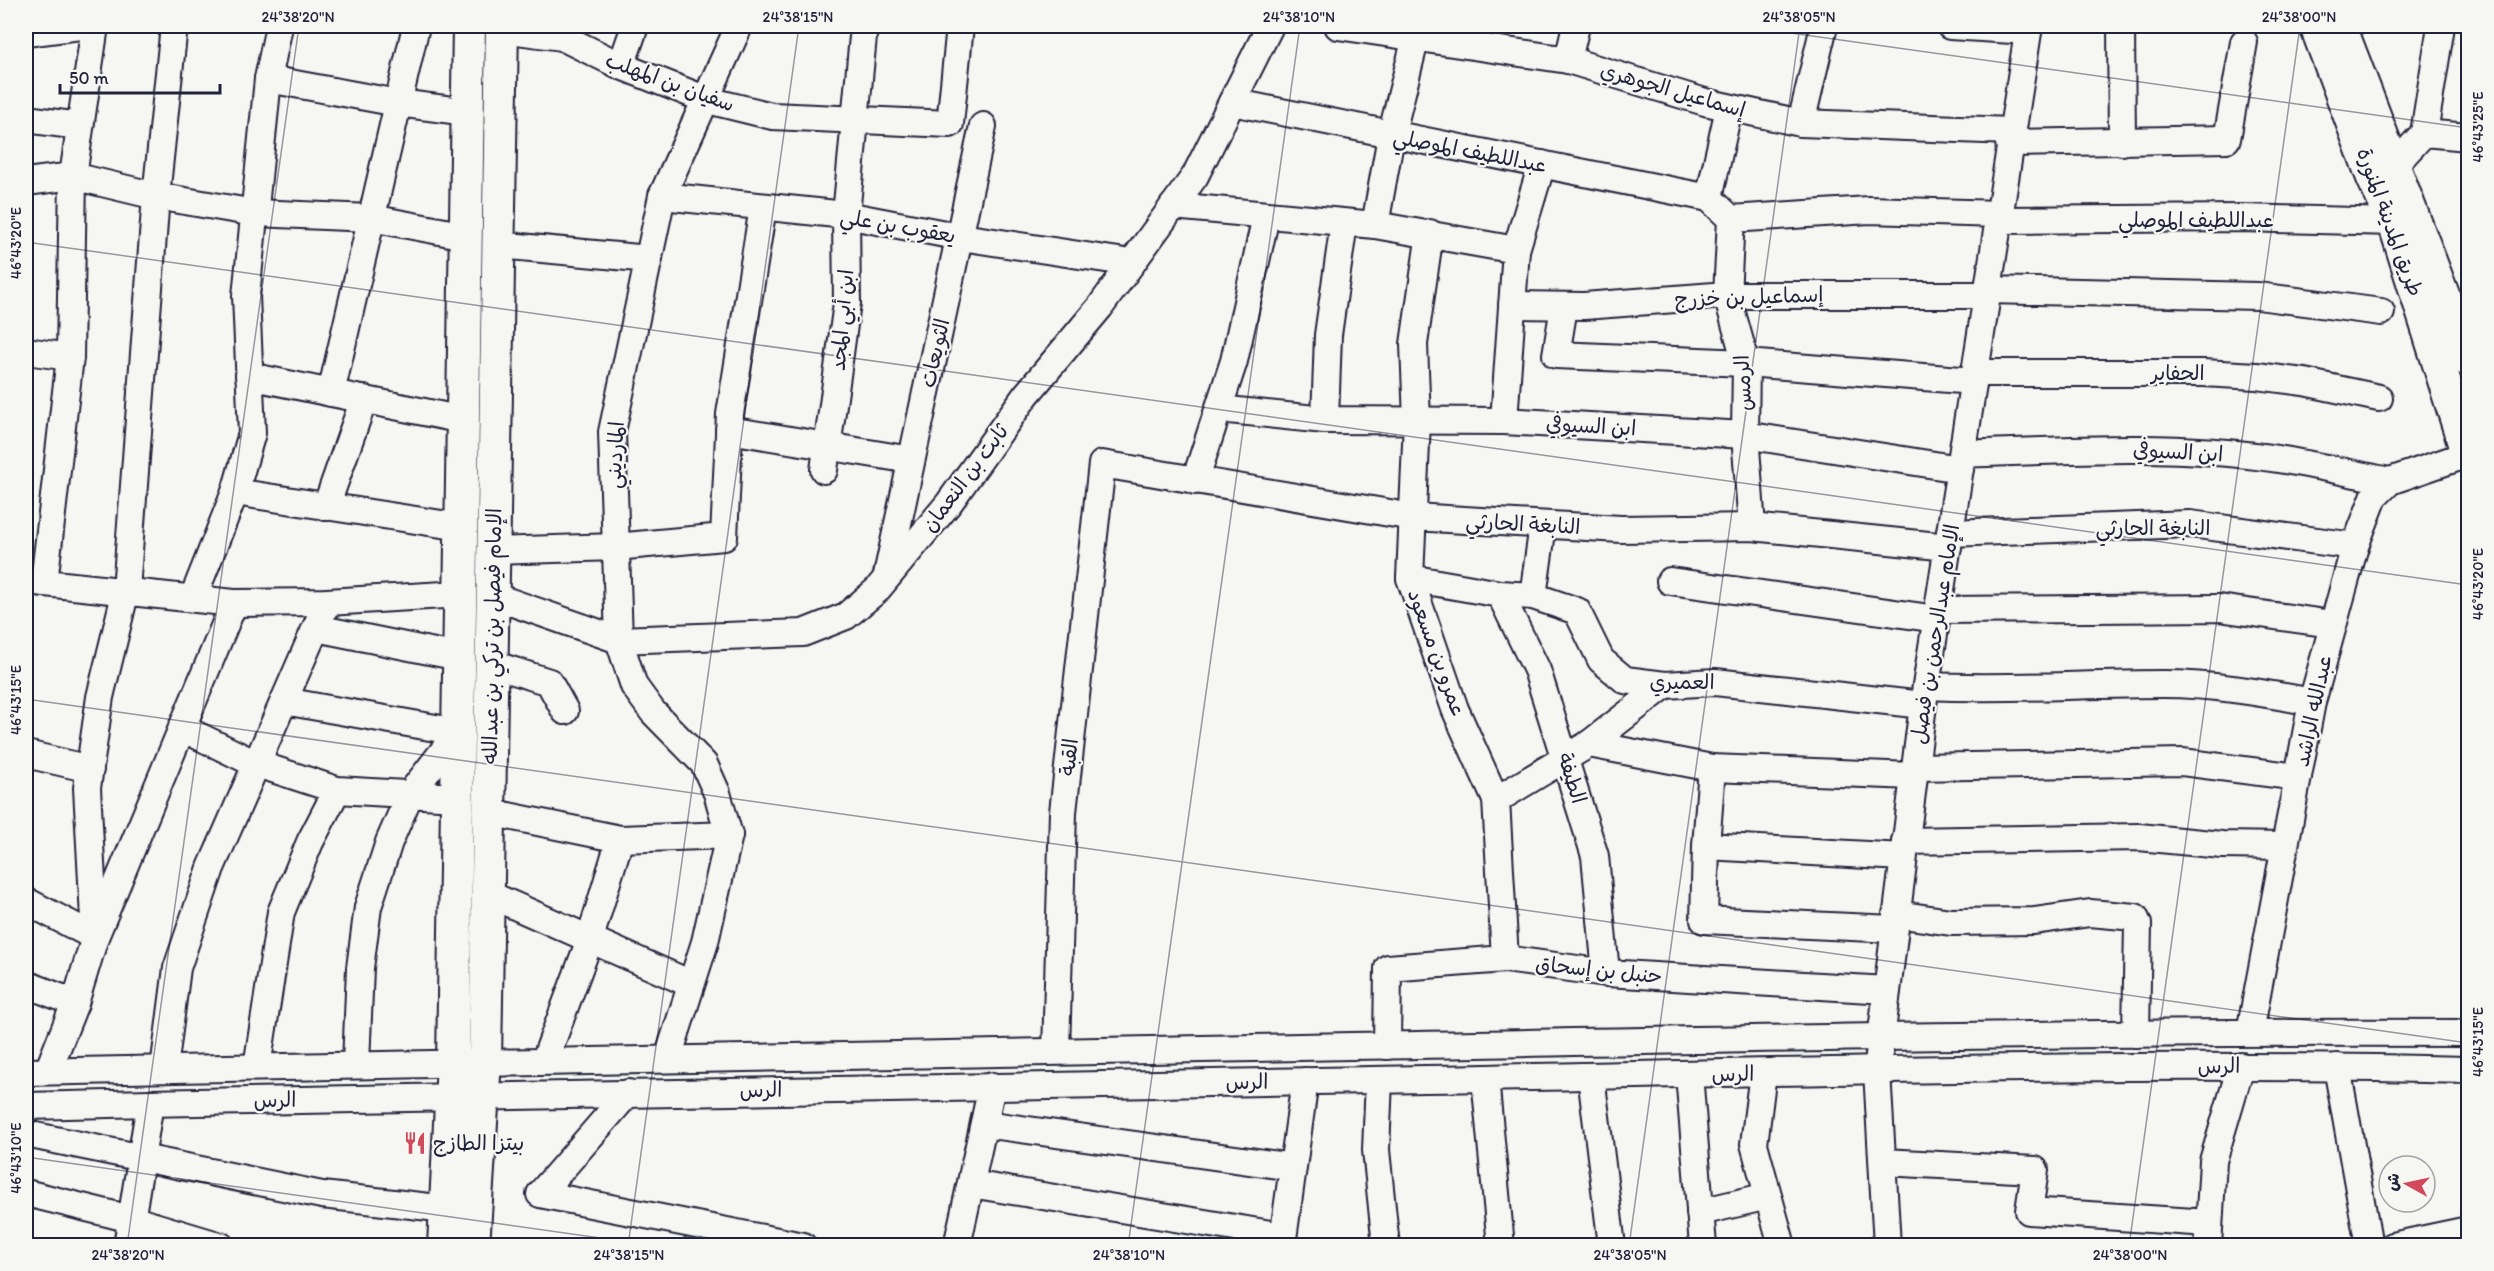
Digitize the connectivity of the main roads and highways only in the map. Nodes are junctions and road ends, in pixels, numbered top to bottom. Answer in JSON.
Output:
{"nodes":[{"id":1,"x":469,"y":26,"type":"edge"},
{"id":2,"x":2316,"y":26,"type":"edge"},
{"id":3,"x":2340,"y":26,"type":"edge"},
{"id":4,"x":502,"y":27,"type":"edge"},
{"id":5,"x":2383,"y":170,"type":"junction"},
{"id":6,"x":2469,"y":360,"type":"edge"},
{"id":7,"x":2468,"y":455,"type":"edge"},
{"id":8,"x":444,"y":1245,"type":"edge"},
{"id":9,"x":473,"y":1245,"type":"edge"}],
"edges":[{"from":1,"to":8,"type":"main road","name":"الإمام فيصل بن تركي بن عبدالله"},
{"from":2,"to":5,"type":"main road","name":"طريق المدينة المنورة"},
{"from":3,"to":5,"type":"main road","name":"طريق المدينة المنورة"},
{"from":4,"to":9,"type":"main road","name":"الإمام فيصل بن تركي بن عبدالله"},
{"from":5,"to":6,"type":"main road","name":"طريق المدينة المنورة"},
{"from":5,"to":7,"type":"main road","name":"طريق المدينة المنورة"}]}
